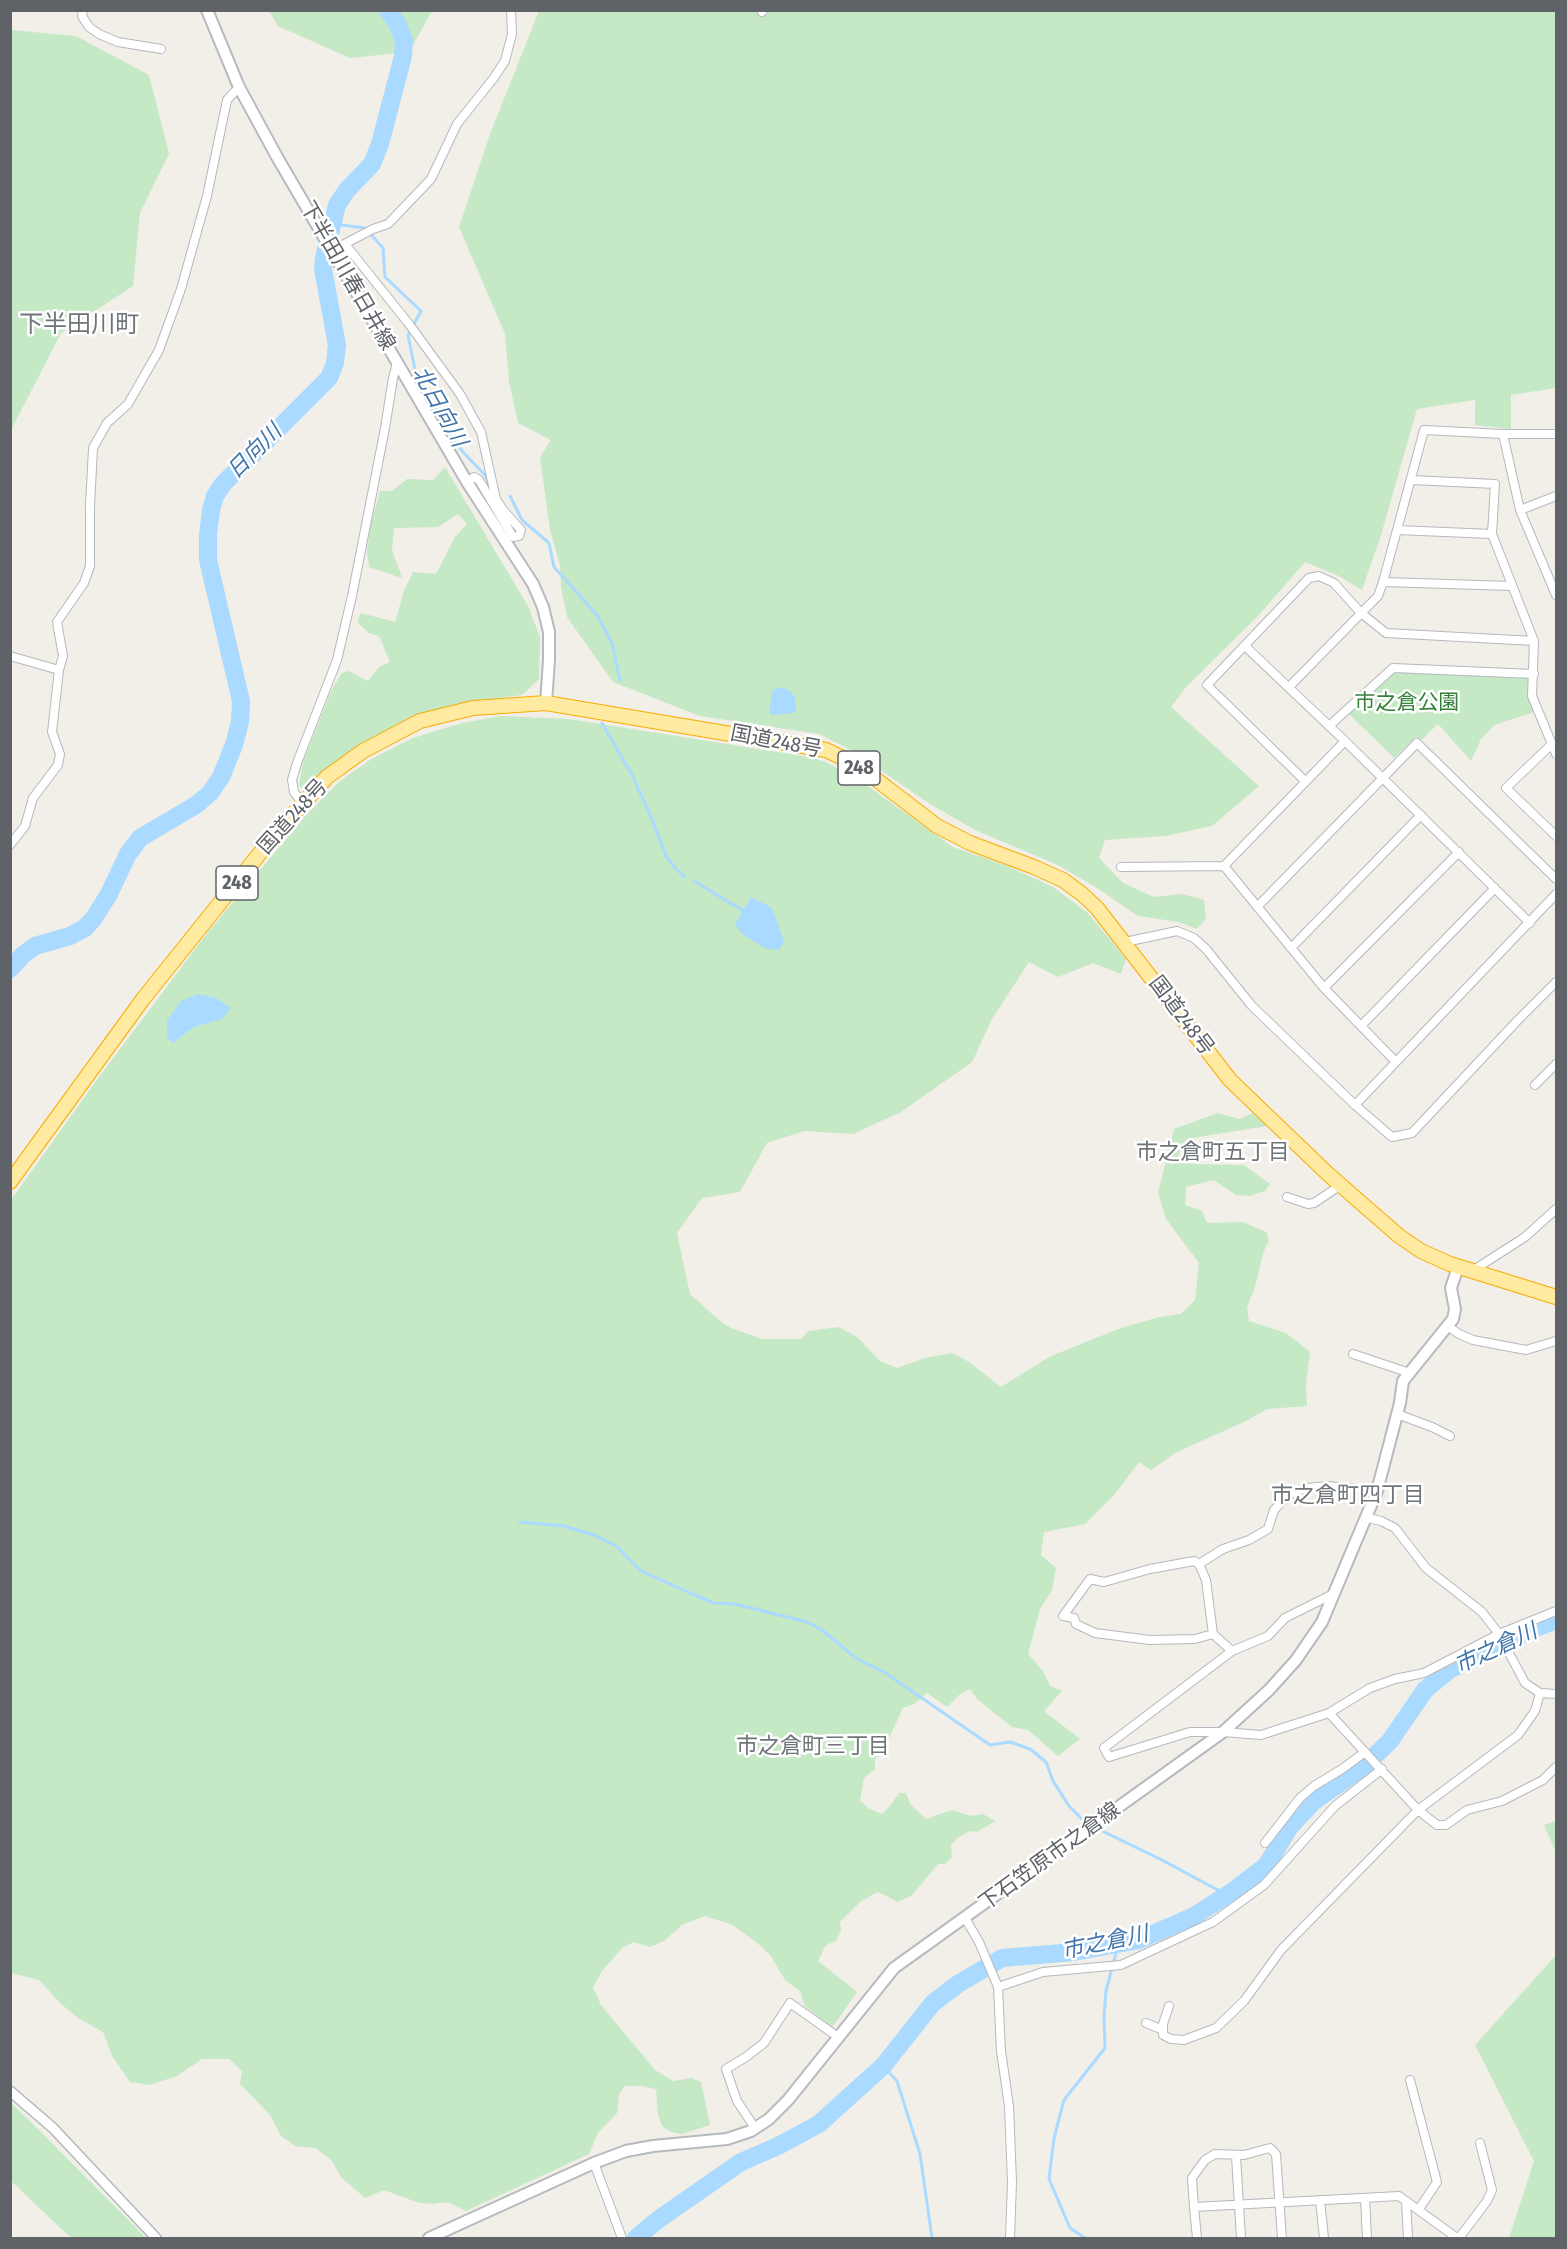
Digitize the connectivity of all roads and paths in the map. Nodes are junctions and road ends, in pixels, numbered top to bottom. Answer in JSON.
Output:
{"nodes":[{"id":1,"x":83,"y":10,"type":"edge"},
{"id":2,"x":207,"y":10,"type":"edge"},
{"id":3,"x":511,"y":10,"type":"edge"},
{"id":4,"x":161,"y":49,"type":"dead end"},
{"id":5,"x":239,"y":87,"type":"junction"},
{"id":6,"x":345,"y":244,"type":"junction"},
{"id":7,"x":333,"y":250,"type":"junction"},
{"id":8,"x":397,"y":363,"type":"junction"},
{"id":9,"x":1503,"y":434,"type":"junction"},
{"id":10,"x":1557,"y":434,"type":"edge"},
{"id":11,"x":1412,"y":480,"type":"junction"},
{"id":12,"x":467,"y":482,"type":"junction"},
{"id":13,"x":1557,"y":496,"type":"edge"},
{"id":14,"x":1520,"y":510,"type":"junction"},
{"id":15,"x":1397,"y":530,"type":"junction"},
{"id":16,"x":1492,"y":534,"type":"junction"},
{"id":17,"x":1383,"y":582,"type":"junction"},
{"id":18,"x":1512,"y":586,"type":"junction"},
{"id":19,"x":1557,"y":595,"type":"edge"},
{"id":20,"x":1361,"y":613,"type":"junction"},
{"id":21,"x":1534,"y":641,"type":"junction"},
{"id":22,"x":1245,"y":646,"type":"junction"},
{"id":23,"x":10,"y":656,"type":"edge"},
{"id":24,"x":59,"y":670,"type":"junction"},
{"id":25,"x":1534,"y":674,"type":"junction"},
{"id":26,"x":1289,"y":687,"type":"junction"},
{"id":27,"x":546,"y":703,"type":"junction"},
{"id":28,"x":1329,"y":726,"type":"junction"},
{"id":29,"x":1345,"y":741,"type":"junction"},
{"id":30,"x":1552,"y":744,"type":"junction"},
{"id":31,"x":1557,"y":754,"type":"edge"},
{"id":32,"x":1382,"y":777,"type":"junction"},
{"id":33,"x":1305,"y":781,"type":"junction"},
{"id":34,"x":302,"y":803,"type":"junction"},
{"id":35,"x":1421,"y":815,"type":"junction"},
{"id":36,"x":1557,"y":836,"type":"edge"},
{"id":37,"x":10,"y":845,"type":"edge"},
{"id":38,"x":1459,"y":852,"type":"junction"},
{"id":39,"x":1224,"y":866,"type":"junction"},
{"id":40,"x":1121,"y":867,"type":"dead end"},
{"id":41,"x":1557,"y":879,"type":"edge"},
{"id":42,"x":1494,"y":888,"type":"junction"},
{"id":43,"x":1557,"y":894,"type":"edge"},
{"id":44,"x":1258,"y":906,"type":"junction"},
{"id":45,"x":1530,"y":923,"type":"junction"},
{"id":46,"x":1125,"y":942,"type":"junction"},
{"id":47,"x":1291,"y":948,"type":"junction"},
{"id":48,"x":1557,"y":982,"type":"edge"},
{"id":49,"x":1324,"y":988,"type":"junction"},
{"id":50,"x":1361,"y":1026,"type":"junction"},
{"id":51,"x":1396,"y":1062,"type":"junction"},
{"id":52,"x":1557,"y":1064,"type":"edge"},
{"id":53,"x":1535,"y":1085,"type":"dead end"},
{"id":54,"x":1355,"y":1105,"type":"junction"},
{"id":55,"x":10,"y":1182,"type":"edge"},
{"id":56,"x":1341,"y":1185,"type":"junction"},
{"id":57,"x":1287,"y":1197,"type":"dead end"},
{"id":58,"x":1557,"y":1209,"type":"edge"},
{"id":59,"x":1458,"y":1267,"type":"junction"},
{"id":60,"x":1472,"y":1271,"type":"junction"},
{"id":61,"x":1557,"y":1297,"type":"edge"},
{"id":62,"x":1449,"y":1327,"type":"junction"},
{"id":63,"x":1557,"y":1341,"type":"edge"},
{"id":64,"x":1353,"y":1354,"type":"dead end"},
{"id":65,"x":1410,"y":1373,"type":"junction"},
{"id":66,"x":1397,"y":1414,"type":"junction"},
{"id":67,"x":1450,"y":1436,"type":"dead end"},
{"id":68,"x":1377,"y":1491,"type":"junction"},
{"id":69,"x":1368,"y":1518,"type":"junction"},
{"id":70,"x":1199,"y":1564,"type":"junction"},
{"id":71,"x":1332,"y":1594,"type":"junction"},
{"id":72,"x":1557,"y":1611,"type":"edge"},
{"id":73,"x":1213,"y":1634,"type":"junction"},
{"id":74,"x":1499,"y":1634,"type":"junction"},
{"id":75,"x":1232,"y":1651,"type":"junction"},
{"id":76,"x":1540,"y":1693,"type":"junction"},
{"id":77,"x":1557,"y":1694,"type":"edge"},
{"id":78,"x":1329,"y":1713,"type":"junction"},
{"id":79,"x":1222,"y":1731,"type":"junction"},
{"id":80,"x":1365,"y":1752,"type":"junction"},
{"id":81,"x":1557,"y":1767,"type":"edge"},
{"id":82,"x":1382,"y":1769,"type":"junction"},
{"id":83,"x":1418,"y":1810,"type":"junction"},
{"id":84,"x":1265,"y":1843,"type":"dead end"},
{"id":85,"x":965,"y":1918,"type":"junction"},
{"id":86,"x":998,"y":1987,"type":"junction"},
{"id":87,"x":1169,"y":2006,"type":"dead end"},
{"id":88,"x":1146,"y":2023,"type":"dead end"},
{"id":89,"x":1163,"y":2030,"type":"junction"},
{"id":90,"x":838,"y":2037,"type":"junction"},
{"id":91,"x":1410,"y":2079,"type":"dead end"},
{"id":92,"x":10,"y":2091,"type":"edge"},
{"id":93,"x":755,"y":2128,"type":"junction"},
{"id":94,"x":1480,"y":2143,"type":"dead end"},
{"id":95,"x":1236,"y":2156,"type":"junction"},
{"id":96,"x":594,"y":2163,"type":"junction"},
{"id":97,"x":1365,"y":2198,"type":"junction"},
{"id":98,"x":1320,"y":2200,"type":"junction"},
{"id":99,"x":1406,"y":2201,"type":"junction"},
{"id":100,"x":1279,"y":2203,"type":"junction"},
{"id":101,"x":1238,"y":2205,"type":"junction"},
{"id":102,"x":1194,"y":2207,"type":"junction"},
{"id":103,"x":1419,"y":2209,"type":"junction"},
{"id":104,"x":621,"y":2235,"type":"edge"},
{"id":105,"x":156,"y":2238,"type":"edge"},
{"id":106,"x":429,"y":2238,"type":"edge"},
{"id":107,"x":1010,"y":2238,"type":"edge"},
{"id":108,"x":1197,"y":2238,"type":"edge"},
{"id":109,"x":1241,"y":2238,"type":"edge"},
{"id":110,"x":1282,"y":2238,"type":"edge"},
{"id":111,"x":1324,"y":2238,"type":"edge"},
{"id":112,"x":1367,"y":2238,"type":"edge"},
{"id":113,"x":1408,"y":2238,"type":"edge"},
{"id":114,"x":1458,"y":2238,"type":"edge"}],
"edges":[{"from":1,"to":4,"type":"street"},
{"from":2,"to":5,"type":"main road","name":"下半田川春日井線"},
{"from":3,"to":6,"type":"street"},
{"from":5,"to":7,"type":"main road","name":"下半田川春日井線"},
{"from":5,"to":24,"type":"street"},
{"from":6,"to":7,"type":"street"},
{"from":6,"to":12,"type":"street"},
{"from":7,"to":8,"type":"main road","name":"下半田川春日井線"},
{"from":8,"to":12,"type":"main road","name":"下半田川春日井線"},
{"from":8,"to":34,"type":"street"},
{"from":9,"to":10,"type":"street"},
{"from":9,"to":11,"type":"street"},
{"from":9,"to":14,"type":"street"},
{"from":11,"to":15,"type":"street"},
{"from":11,"to":16,"type":"street"},
{"from":12,"to":27,"type":"main road","name":"下半田川春日井線"},
{"from":13,"to":14,"type":"street"},
{"from":14,"to":19,"type":"street"},
{"from":15,"to":16,"type":"street"},
{"from":15,"to":17,"type":"street"},
{"from":16,"to":18,"type":"street"},
{"from":17,"to":18,"type":"street"},
{"from":17,"to":20,"type":"street"},
{"from":18,"to":21,"type":"street"},
{"from":20,"to":21,"type":"street"},
{"from":20,"to":22,"type":"street"},
{"from":20,"to":26,"type":"street"},
{"from":21,"to":25,"type":"street"},
{"from":22,"to":26,"type":"street"},
{"from":22,"to":33,"type":"street"},
{"from":23,"to":24,"type":"street"},
{"from":24,"to":37,"type":"street"},
{"from":25,"to":28,"type":"street"},
{"from":25,"to":30,"type":"street"},
{"from":26,"to":28,"type":"street"},
{"from":27,"to":34,"type":"highway","name":"国道248号","number":"248"},
{"from":27,"to":46,"type":"highway","name":"国道248号","number":"248"},
{"from":28,"to":29,"type":"street"},
{"from":29,"to":32,"type":"street"},
{"from":29,"to":33,"type":"street"},
{"from":30,"to":31,"type":"street"},
{"from":30,"to":36,"type":"street"},
{"from":32,"to":35,"type":"street"},
{"from":32,"to":41,"type":"street"},
{"from":32,"to":44,"type":"street"},
{"from":33,"to":39,"type":"street"},
{"from":34,"to":55,"type":"highway","name":"国道248号","number":"248"},
{"from":35,"to":38,"type":"street"},
{"from":35,"to":47,"type":"street"},
{"from":38,"to":42,"type":"street"},
{"from":38,"to":49,"type":"street"},
{"from":39,"to":40,"type":"street"},
{"from":39,"to":44,"type":"street"},
{"from":42,"to":45,"type":"street"},
{"from":42,"to":50,"type":"street"},
{"from":43,"to":45,"type":"street"},
{"from":44,"to":47,"type":"street"},
{"from":45,"to":51,"type":"street"},
{"from":46,"to":54,"type":"street"},
{"from":46,"to":56,"type":"highway","name":"国道248号","number":"248"},
{"from":47,"to":49,"type":"street"},
{"from":48,"to":54,"type":"street"},
{"from":49,"to":50,"type":"street"},
{"from":50,"to":51,"type":"street"},
{"from":51,"to":54,"type":"street"},
{"from":52,"to":53,"type":"street"},
{"from":56,"to":57,"type":"street"},
{"from":56,"to":59,"type":"highway","name":"国道248号","number":"248"},
{"from":58,"to":60,"type":"street"},
{"from":59,"to":60,"type":"highway","name":"国道248号","number":"248"},
{"from":59,"to":62,"type":"main road"},
{"from":60,"to":61,"type":"highway","name":"国道248号","number":"248"},
{"from":62,"to":63,"type":"street"},
{"from":62,"to":65,"type":"main road","name":"下石笠原市之倉線"},
{"from":64,"to":65,"type":"street"},
{"from":65,"to":66,"type":"main road","name":"下石笠原市之倉線"},
{"from":66,"to":67,"type":"street"},
{"from":66,"to":68,"type":"main road","name":"下石笠原市之倉線"},
{"from":68,"to":69,"type":"main road","name":"下石笠原市之倉線"},
{"from":68,"to":70,"type":"street"},
{"from":69,"to":71,"type":"main road","name":"下石笠原市之倉線"},
{"from":69,"to":74,"type":"street"},
{"from":70,"to":73,"type":"street"},
{"from":70,"to":73,"type":"street"},
{"from":71,"to":75,"type":"street"},
{"from":71,"to":79,"type":"main road","name":"下石笠原市之倉線"},
{"from":72,"to":74,"type":"street"},
{"from":73,"to":75,"type":"street"},
{"from":74,"to":76,"type":"street"},
{"from":74,"to":78,"type":"street"},
{"from":75,"to":79,"type":"street"},
{"from":76,"to":77,"type":"street"},
{"from":76,"to":83,"type":"street"},
{"from":78,"to":79,"type":"street"},
{"from":78,"to":80,"type":"street"},
{"from":79,"to":85,"type":"main road","name":"下石笠原市之倉線"},
{"from":80,"to":82,"type":"street"},
{"from":80,"to":84,"type":"street"},
{"from":81,"to":83,"type":"street"},
{"from":82,"to":83,"type":"street"},
{"from":82,"to":86,"type":"street"},
{"from":83,"to":89,"type":"street"},
{"from":85,"to":86,"type":"street"},
{"from":85,"to":90,"type":"main road","name":"下石笠原市之倉線"},
{"from":86,"to":107,"type":"street"},
{"from":87,"to":89,"type":"street"},
{"from":88,"to":89,"type":"street"},
{"from":90,"to":93,"type":"main road","name":"下石笠原市之倉線"},
{"from":90,"to":93,"type":"street"},
{"from":91,"to":103,"type":"street"},
{"from":92,"to":105,"type":"street"},
{"from":93,"to":96,"type":"main road","name":"下石笠原市之倉線"},
{"from":94,"to":114,"type":"street"},
{"from":95,"to":100,"type":"street"},
{"from":95,"to":101,"type":"street"},
{"from":95,"to":102,"type":"street"},
{"from":96,"to":104,"type":"street"},
{"from":96,"to":106,"type":"main road","name":"下石笠原市之倉線"},
{"from":97,"to":98,"type":"street"},
{"from":97,"to":99,"type":"street"},
{"from":97,"to":112,"type":"street"},
{"from":98,"to":100,"type":"street"},
{"from":98,"to":111,"type":"street"},
{"from":99,"to":103,"type":"street"},
{"from":99,"to":113,"type":"street"},
{"from":100,"to":101,"type":"street"},
{"from":100,"to":110,"type":"street"},
{"from":101,"to":102,"type":"street"},
{"from":101,"to":109,"type":"street"},
{"from":102,"to":108,"type":"street"},
{"from":103,"to":114,"type":"street"}]}
